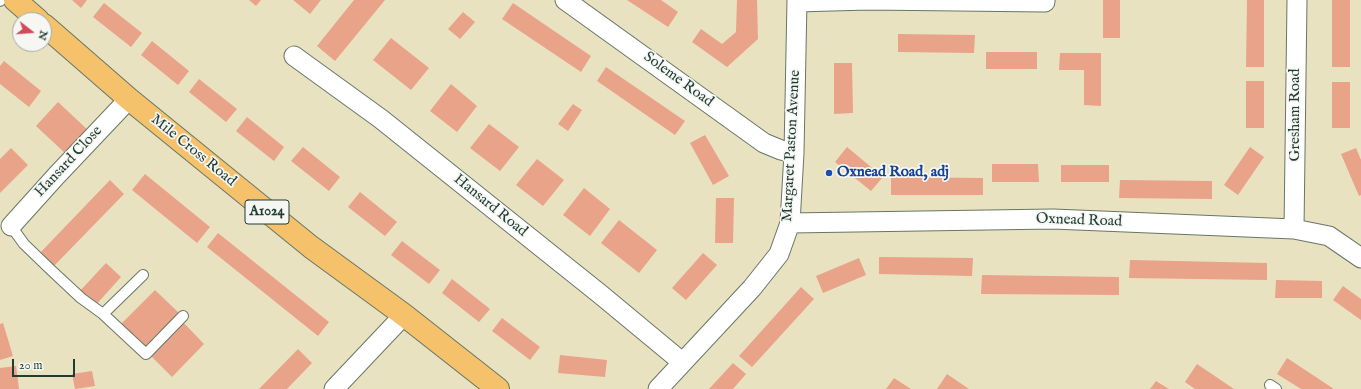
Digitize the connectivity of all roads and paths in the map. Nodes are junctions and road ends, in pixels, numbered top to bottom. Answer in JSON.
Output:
{"nodes":[{"id":1,"x":15,"y":0,"type":"edge"},
{"id":2,"x":565,"y":0,"type":"edge"},
{"id":3,"x":1045,"y":0,"type":"edge"},
{"id":4,"x":1297,"y":0,"type":"edge"},
{"id":5,"x":796,"y":1,"type":"edge"},
{"id":6,"x":29,"y":12,"type":"edge"},
{"id":7,"x":52,"y":32,"type":"edge"},
{"id":8,"x":294,"y":56,"type":"dead end"},
{"id":9,"x":129,"y":98,"type":"junction"},
{"id":10,"x":794,"y":153,"type":"junction"},
{"id":11,"x":790,"y":223,"type":"junction"},
{"id":12,"x":11,"y":226,"type":"joint"},
{"id":13,"x":1294,"y":229,"type":"junction"},
{"id":14,"x":1361,"y":258,"type":"edge"},
{"id":15,"x":143,"y":275,"type":"dead end"},
{"id":16,"x":103,"y":314,"type":"junction"},
{"id":17,"x":404,"y":315,"type":"junction"},
{"id":18,"x":183,"y":316,"type":"dead end"},
{"id":19,"x":682,"y":362,"type":"junction"},
{"id":20,"x":334,"y":389,"type":"edge"},
{"id":21,"x":498,"y":389,"type":"edge"},
{"id":22,"x":658,"y":389,"type":"edge"}],
"edges":[{"from":1,"to":6,"type":"main road"},
{"from":2,"to":10,"type":"street","name":"Soleme Road"},
{"from":3,"to":5,"type":"street"},
{"from":4,"to":13,"type":"street","name":"Gresham Road"},
{"from":5,"to":10,"type":"street","name":"Margaret Paston Avenue"},
{"from":7,"to":9,"type":"main road","name":"Mile Cross Road","number":"A1024"},
{"from":8,"to":19,"type":"street","name":"Hansard Road"},
{"from":9,"to":12,"type":"street","name":"Hansard Close"},
{"from":9,"to":17,"type":"main road","name":"Mile Cross Road","number":"A1024"},
{"from":10,"to":11,"type":"street","name":"Margaret Paston Avenue"},
{"from":11,"to":13,"type":"street","name":"Oxnead Road"},
{"from":11,"to":19,"type":"street","name":"Margaret Paston Avenue"},
{"from":12,"to":16,"type":"lane"},
{"from":13,"to":14,"type":"street","name":"Oxnead Road"},
{"from":15,"to":16,"type":"lane"},
{"from":16,"to":18,"type":"lane"},
{"from":17,"to":20,"type":"street"},
{"from":17,"to":21,"type":"main road","name":"Mile Cross Road","number":"A1024"},
{"from":19,"to":22,"type":"street","name":"Margaret Paston Avenue"}]}
